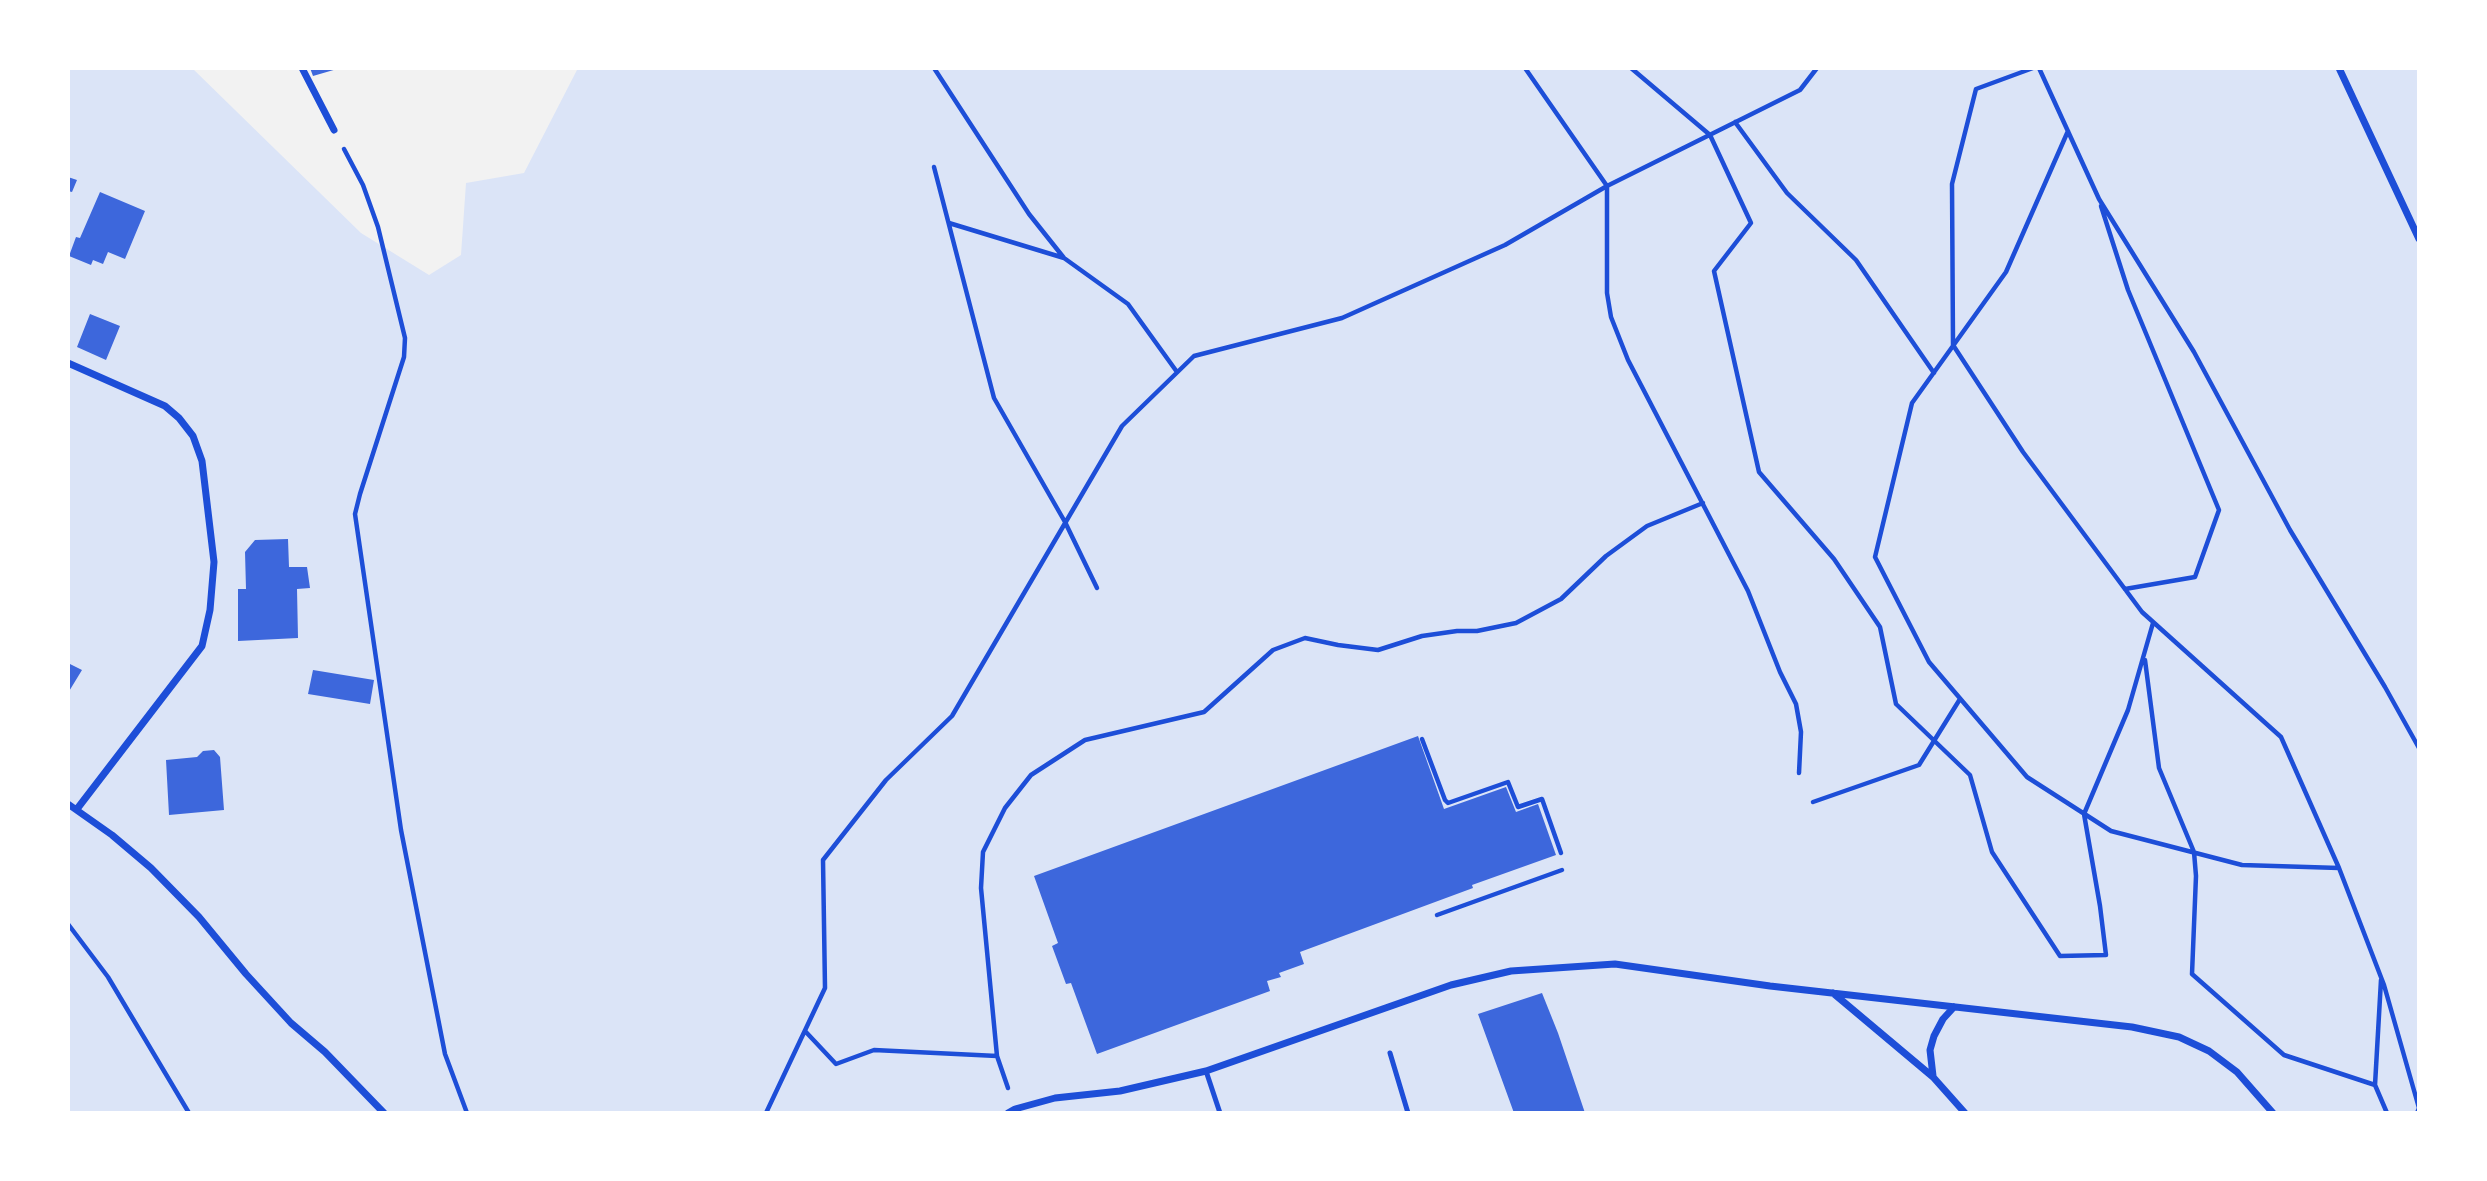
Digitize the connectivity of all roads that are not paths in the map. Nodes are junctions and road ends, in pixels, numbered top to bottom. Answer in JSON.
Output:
{"nodes":[{"id":1,"x":302,"y":68,"type":"edge"},
{"id":2,"x":2339,"y":68,"type":"edge"},
{"id":3,"x":334,"y":130,"type":"road end"},
{"id":4,"x":2419,"y":239,"type":"edge"},
{"id":5,"x":68,"y":363,"type":"edge"},
{"id":6,"x":68,"y":804,"type":"edge"},
{"id":7,"x":77,"y":809,"type":"junction"},
{"id":8,"x":1833,"y":993,"type":"junction"},
{"id":9,"x":1954,"y":1007,"type":"junction"},
{"id":10,"x":1390,"y":1052,"type":"dead end"},
{"id":11,"x":1206,"y":1070,"type":"junction"},
{"id":12,"x":1933,"y":1077,"type":"junction"},
{"id":13,"x":1011,"y":1111,"type":"edge"},
{"id":14,"x":384,"y":1113,"type":"edge"},
{"id":15,"x":1220,"y":1113,"type":"edge"},
{"id":16,"x":1408,"y":1113,"type":"edge"},
{"id":17,"x":1965,"y":1113,"type":"edge"},
{"id":18,"x":2273,"y":1113,"type":"edge"}],
"edges":[{"from":1,"to":3,"type":"street"},
{"from":2,"to":4,"type":"street"},
{"from":5,"to":7,"type":"street"},
{"from":6,"to":7,"type":"street"},
{"from":7,"to":14,"type":"street"},
{"from":8,"to":9,"type":"street"},
{"from":8,"to":11,"type":"street"},
{"from":8,"to":12,"type":"street"},
{"from":9,"to":12,"type":"street"},
{"from":9,"to":18,"type":"street"},
{"from":10,"to":16,"type":"lane"},
{"from":11,"to":13,"type":"street"},
{"from":11,"to":15,"type":"lane"},
{"from":12,"to":17,"type":"street"}]}
